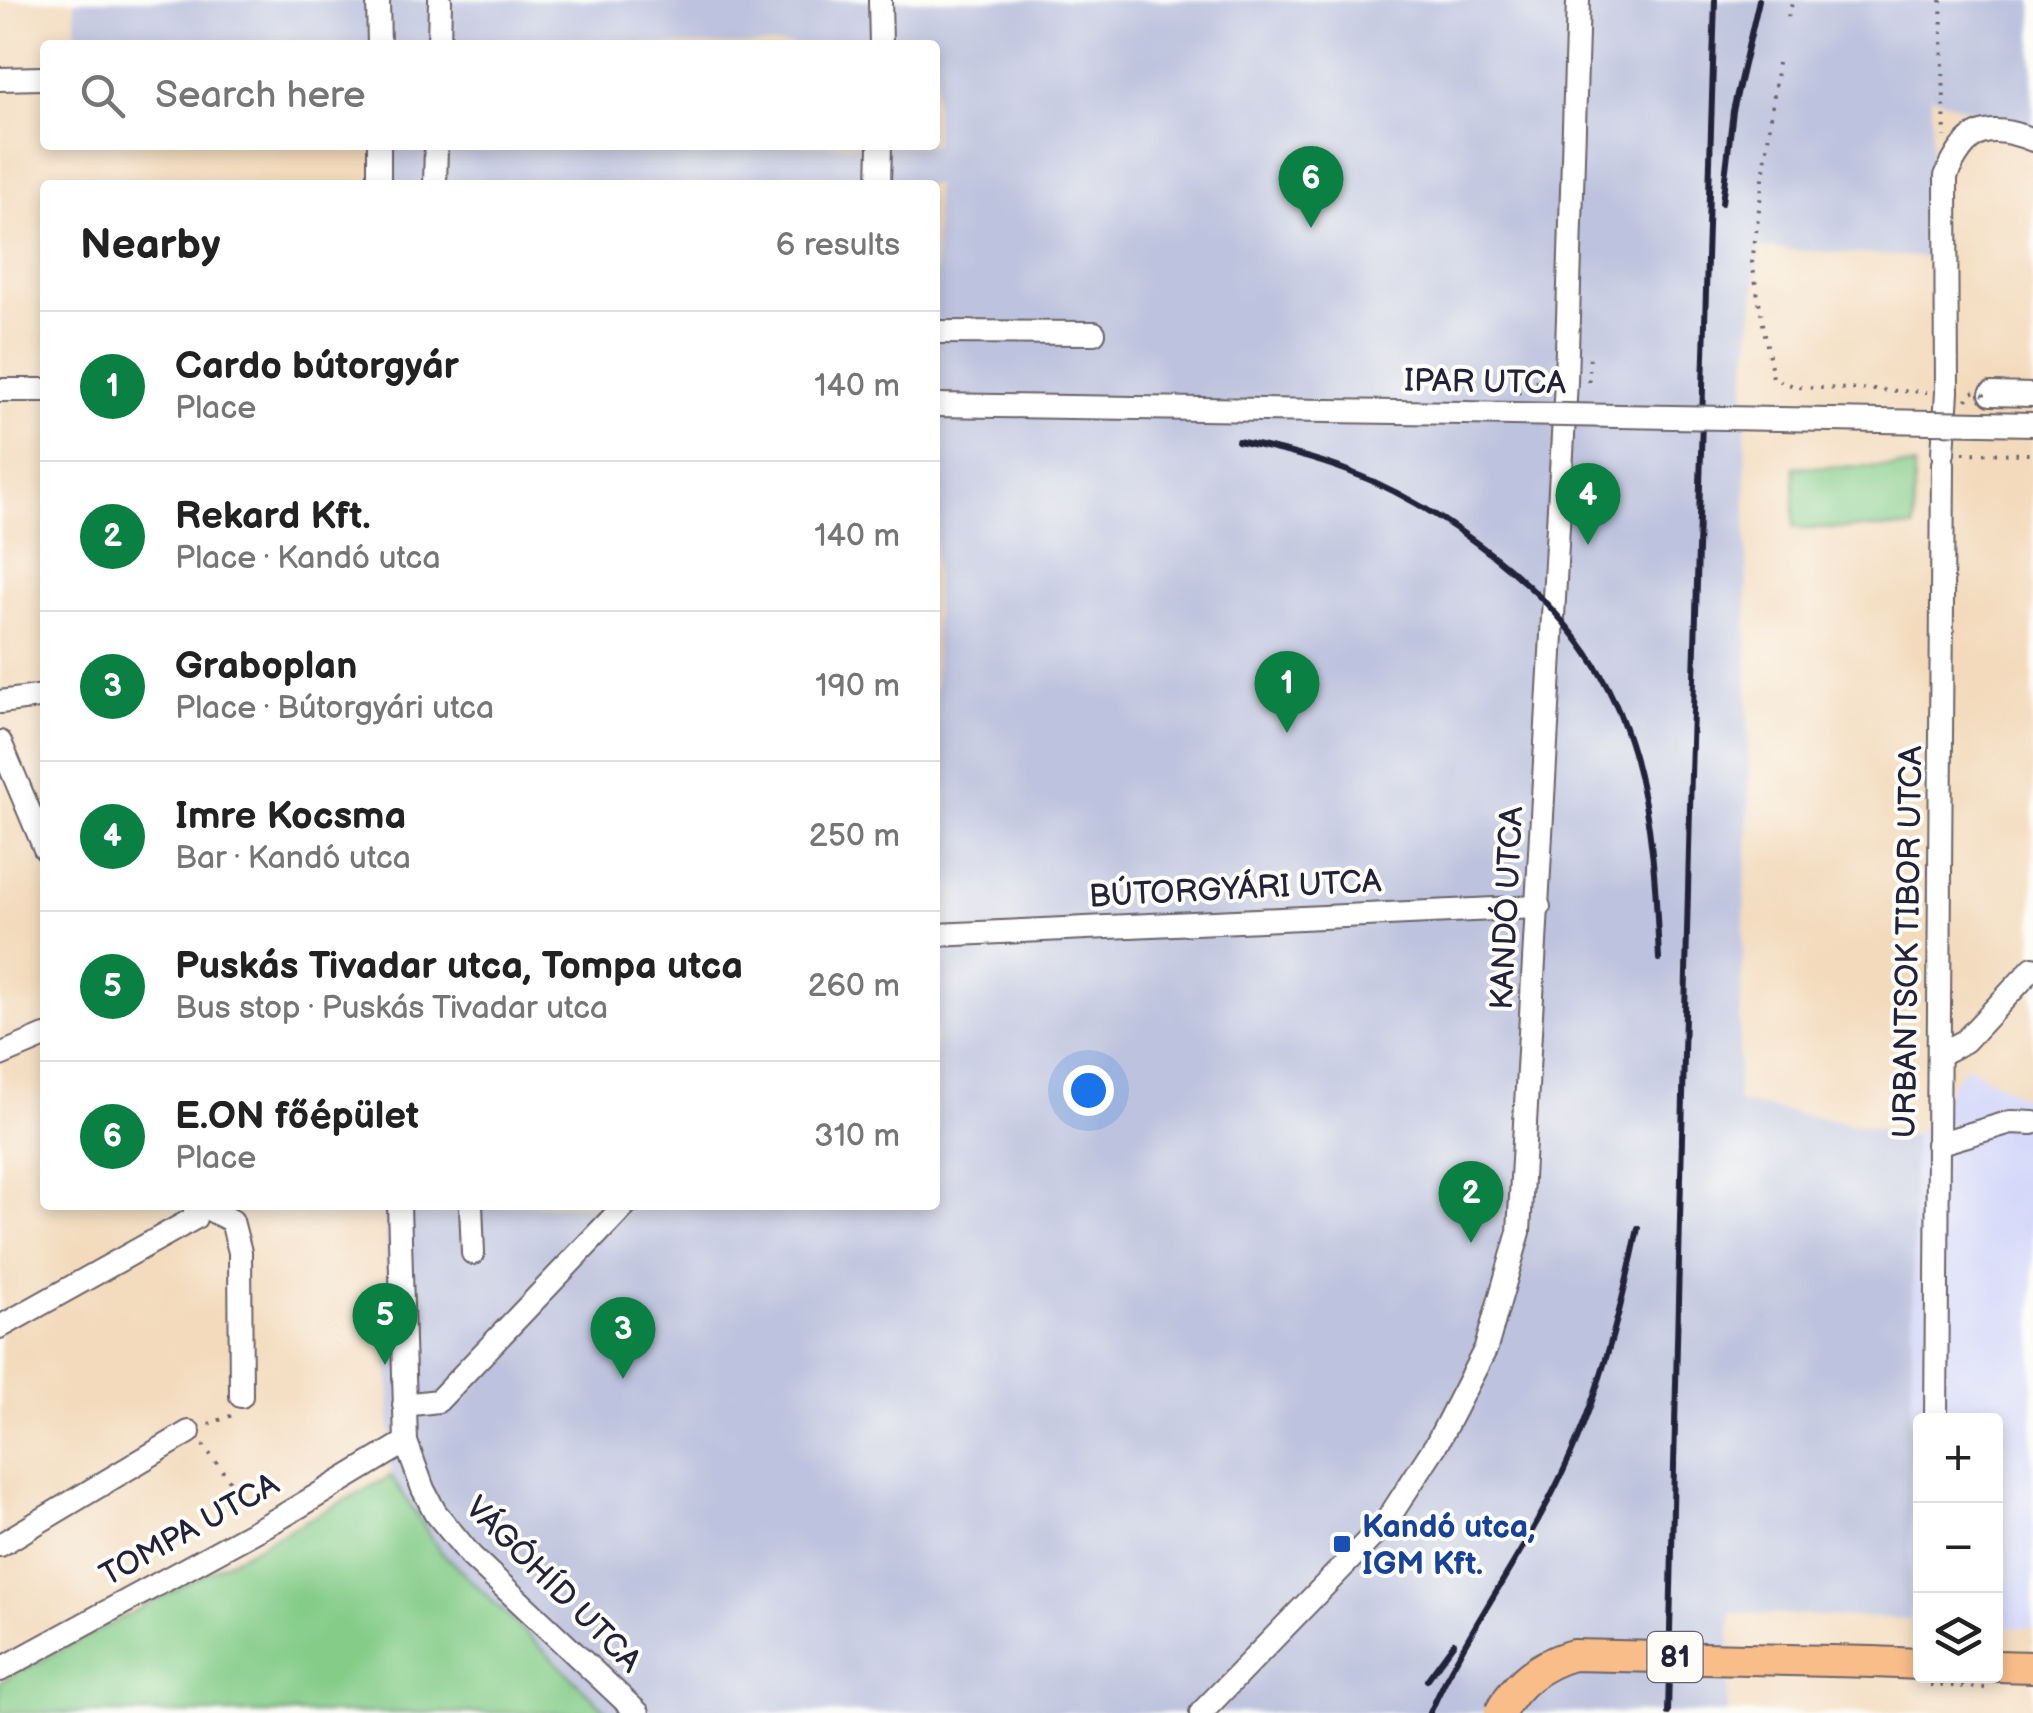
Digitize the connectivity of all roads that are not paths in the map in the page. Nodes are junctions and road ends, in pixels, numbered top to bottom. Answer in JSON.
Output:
{"nodes":[{"id":1,"x":378,"y":0,"type":"edge"},
{"id":2,"x":440,"y":0,"type":"edge"},
{"id":3,"x":880,"y":0,"type":"edge"},
{"id":4,"x":1578,"y":0,"type":"edge"},
{"id":5,"x":378,"y":40,"type":"edge"},
{"id":6,"x":439,"y":40,"type":"edge"},
{"id":7,"x":882,"y":40,"type":"edge"},
{"id":8,"x":40,"y":78,"type":"edge"},
{"id":9,"x":0,"y":79,"type":"edge"},
{"id":10,"x":2033,"y":140,"type":"edge"},
{"id":11,"x":379,"y":150,"type":"edge"},
{"id":12,"x":436,"y":150,"type":"edge"},
{"id":13,"x":880,"y":150,"type":"edge"},
{"id":14,"x":379,"y":180,"type":"edge"},
{"id":15,"x":435,"y":180,"type":"edge"},
{"id":16,"x":879,"y":180,"type":"edge"},
{"id":17,"x":940,"y":332,"type":"edge"},
{"id":18,"x":1094,"y":332,"type":"dead end"},
{"id":19,"x":0,"y":390,"type":"edge"},
{"id":20,"x":40,"y":390,"type":"edge"},
{"id":21,"x":1991,"y":394,"type":"dead end"},
{"id":22,"x":2033,"y":395,"type":"edge"},
{"id":23,"x":940,"y":405,"type":"edge"},
{"id":24,"x":2033,"y":424,"type":"edge"},
{"id":25,"x":40,"y":697,"type":"edge"},
{"id":26,"x":0,"y":702,"type":"edge"},
{"id":27,"x":0,"y":742,"type":"edge"},
{"id":28,"x":40,"y":836,"type":"edge"},
{"id":29,"x":1539,"y":907,"type":"junction"},
{"id":30,"x":940,"y":935,"type":"edge"},
{"id":31,"x":2032,"y":972,"type":"edge"},
{"id":32,"x":40,"y":1038,"type":"edge"},
{"id":33,"x":0,"y":1054,"type":"edge"},
{"id":34,"x":1940,"y":1054,"type":"junction"},
{"id":35,"x":2033,"y":1123,"type":"edge"},
{"id":36,"x":1938,"y":1144,"type":"junction"},
{"id":37,"x":195,"y":1210,"type":"edge"},
{"id":38,"x":200,"y":1210,"type":"edge"},
{"id":39,"x":399,"y":1210,"type":"edge"},
{"id":40,"x":471,"y":1210,"type":"edge"},
{"id":41,"x":620,"y":1210,"type":"edge"},
{"id":42,"x":473,"y":1253,"type":"dead end"},
{"id":43,"x":0,"y":1328,"type":"edge"},
{"id":44,"x":241,"y":1396,"type":"road end"},
{"id":45,"x":404,"y":1404,"type":"junction"},
{"id":46,"x":1936,"y":1413,"type":"edge"},
{"id":47,"x":189,"y":1432,"type":"road end"},
{"id":48,"x":406,"y":1442,"type":"junction"},
{"id":49,"x":0,"y":1545,"type":"edge"},
{"id":50,"x":2033,"y":1667,"type":"edge"},
{"id":51,"x":0,"y":1670,"type":"edge"},
{"id":52,"x":1913,"y":1672,"type":"edge"},
{"id":53,"x":2003,"y":1674,"type":"edge"},
{"id":54,"x":638,"y":1713,"type":"edge"},
{"id":55,"x":1201,"y":1713,"type":"edge"},
{"id":56,"x":1500,"y":1713,"type":"edge"}],
"edges":[{"from":1,"to":5,"type":"street"},
{"from":2,"to":6,"type":"street"},
{"from":3,"to":7,"type":"street"},
{"from":4,"to":29,"type":"street","name":"KANDÓ UTCA"},
{"from":8,"to":9,"type":"street"},
{"from":10,"to":34,"type":"street","name":"URBANTSOK TIBOR UTCA"},
{"from":11,"to":14,"type":"street"},
{"from":12,"to":15,"type":"street"},
{"from":13,"to":16,"type":"street"},
{"from":17,"to":18,"type":"street"},
{"from":19,"to":20,"type":"street"},
{"from":21,"to":22,"type":"street"},
{"from":23,"to":24,"type":"street","name":"IPAR UTCA","bridge":true},
{"from":25,"to":26,"type":"street"},
{"from":27,"to":28,"type":"street"},
{"from":29,"to":30,"type":"street","name":"BÚTORGYÁRI UTCA"},
{"from":29,"to":55,"type":"street","name":"KANDÓ UTCA"},
{"from":31,"to":34,"type":"street"},
{"from":32,"to":33,"type":"street"},
{"from":34,"to":36,"type":"street","name":"URBANTSOK TIBOR UTCA"},
{"from":35,"to":36,"type":"street"},
{"from":36,"to":46,"type":"street","name":"URBANTSOK TIBOR UTCA"},
{"from":37,"to":43,"type":"street"},
{"from":38,"to":44,"type":"street"},
{"from":39,"to":45,"type":"street","name":"VÁGÓHÍD UTCA"},
{"from":40,"to":42,"type":"street"},
{"from":41,"to":45,"type":"street"},
{"from":45,"to":48,"type":"street","name":"VÁGÓHÍD UTCA"},
{"from":47,"to":49,"type":"street"},
{"from":48,"to":51,"type":"street","name":"TOMPA UTCA"},
{"from":48,"to":54,"type":"street","name":"VÁGÓHÍD UTCA"},
{"from":50,"to":53,"type":"main road"},
{"from":52,"to":56,"type":"main road","number":"81","bridge":true}]}
